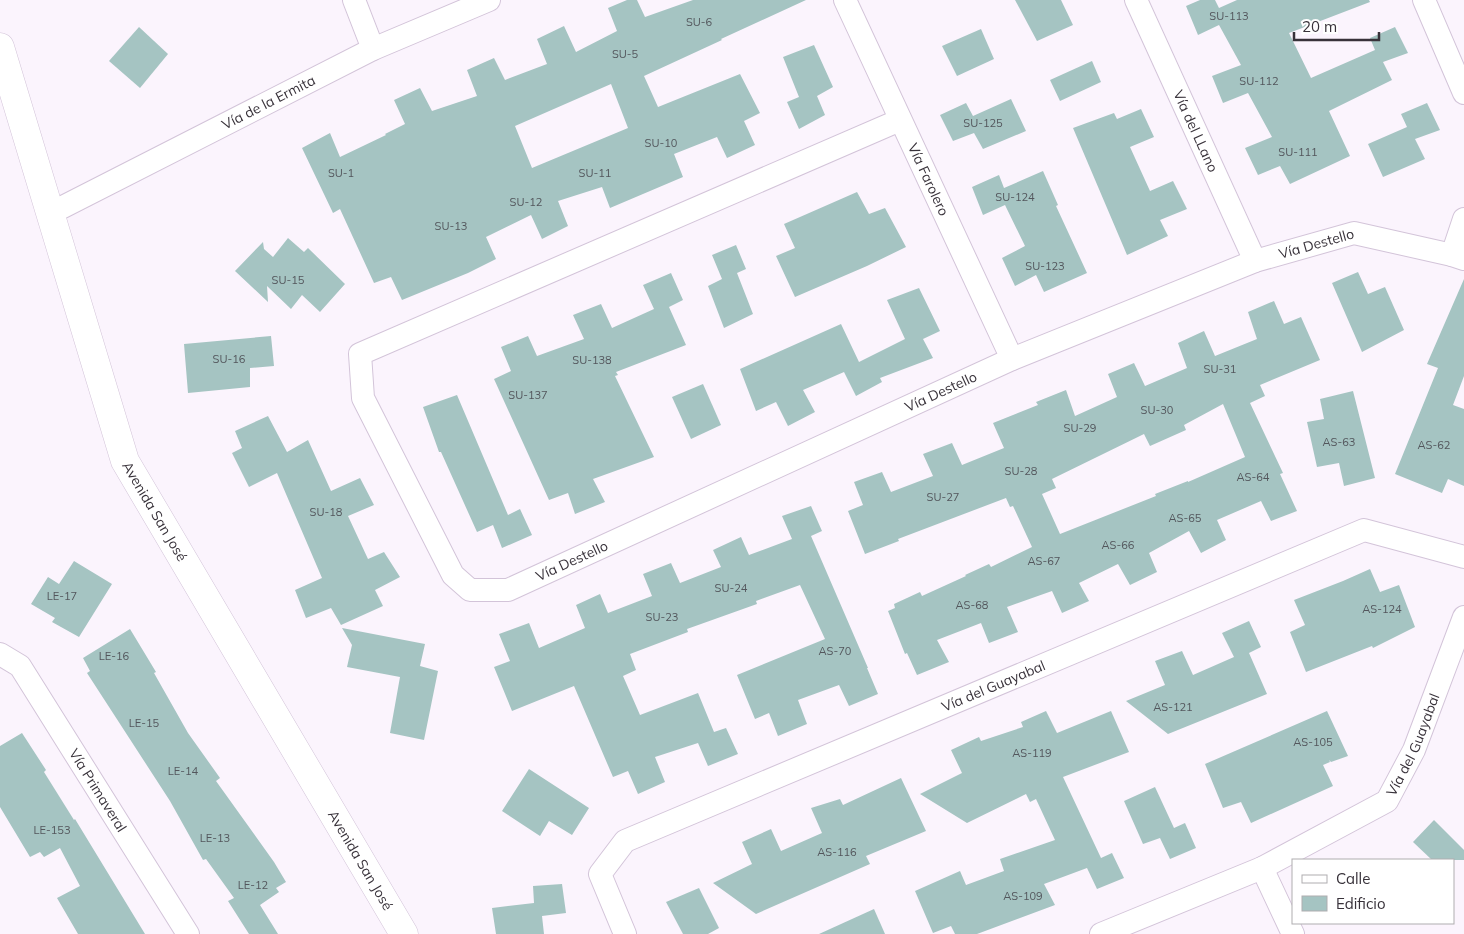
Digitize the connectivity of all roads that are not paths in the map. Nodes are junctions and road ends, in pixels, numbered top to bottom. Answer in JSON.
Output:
{"nodes":[{"id":1,"x":354,"y":0,"type":"edge"},
{"id":2,"x":489,"y":0,"type":"edge"},
{"id":3,"x":845,"y":0,"type":"edge"},
{"id":4,"x":1136,"y":0,"type":"edge"},
{"id":5,"x":1424,"y":0,"type":"edge"},
{"id":6,"x":0,"y":47,"type":"edge"},
{"id":7,"x":373,"y":48,"type":"junction"},
{"id":8,"x":1464,"y":93,"type":"edge"},
{"id":9,"x":900,"y":120,"type":"junction"},
{"id":10,"x":51,"y":213,"type":"junction"},
{"id":11,"x":1464,"y":219,"type":"edge"},
{"id":12,"x":1458,"y":257,"type":"edge"},
{"id":13,"x":1255,"y":261,"type":"junction"},
{"id":14,"x":1012,"y":359,"type":"junction"},
{"id":15,"x":1464,"y":557,"type":"edge"},
{"id":16,"x":1464,"y":617,"type":"edge"},
{"id":17,"x":0,"y":654,"type":"edge"},
{"id":18,"x":1262,"y":868,"type":"junction"},
{"id":19,"x":188,"y":934,"type":"edge"},
{"id":20,"x":404,"y":934,"type":"edge"},
{"id":21,"x":625,"y":934,"type":"edge"},
{"id":22,"x":1101,"y":934,"type":"edge"},
{"id":23,"x":1293,"y":934,"type":"edge"}],
"edges":[{"from":1,"to":7,"type":"street"},
{"from":2,"to":7,"type":"street","name":"Vía de la Ermita"},
{"from":3,"to":9,"type":"street","name":"Vía Farolero"},
{"from":4,"to":13,"type":"street","name":"Vía del LLano"},
{"from":5,"to":8,"type":"street"},
{"from":6,"to":10,"type":"street","name":"Avenida San José"},
{"from":7,"to":10,"type":"street","name":"Vía de la Ermita"},
{"from":9,"to":14,"type":"street","name":"Vía Farolero"},
{"from":9,"to":14,"type":"street","name":"Vía Destello"},
{"from":10,"to":20,"type":"street","name":"Avenida San José"},
{"from":11,"to":12,"type":"street"},
{"from":12,"to":13,"type":"street","name":"Vía Destello"},
{"from":13,"to":14,"type":"street","name":"Vía Destello"},
{"from":15,"to":21,"type":"street","name":"Vía del Guayabal"},
{"from":16,"to":18,"type":"street","name":"Vía del Guayabal"},
{"from":17,"to":19,"type":"street","name":"Vía Primaveral"},
{"from":18,"to":22,"type":"street","name":"Vía del Guayabal"},
{"from":18,"to":23,"type":"street"}]}
